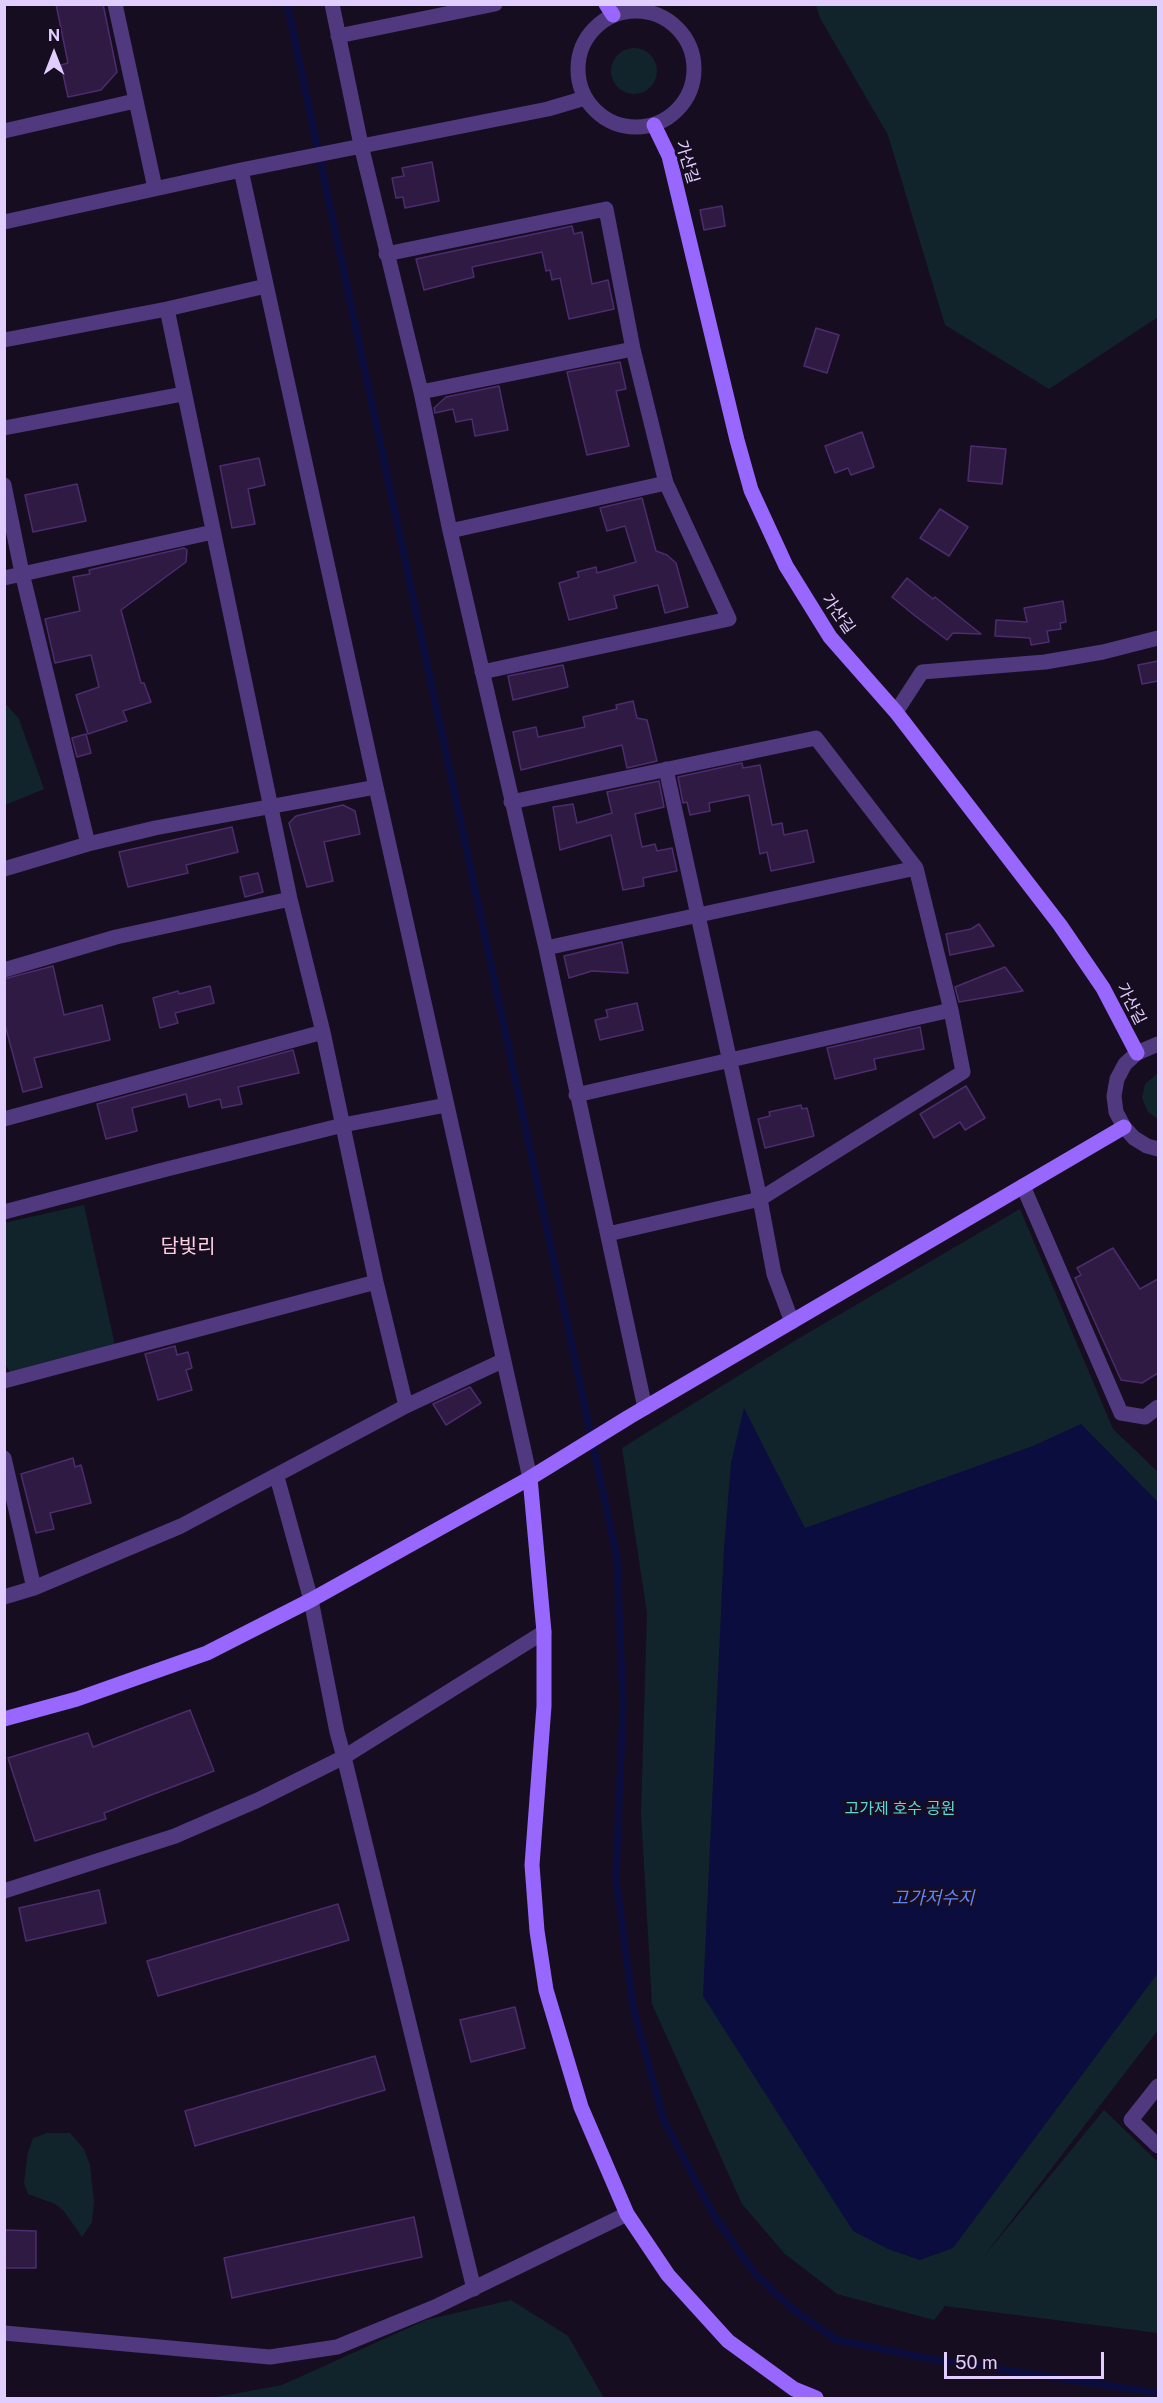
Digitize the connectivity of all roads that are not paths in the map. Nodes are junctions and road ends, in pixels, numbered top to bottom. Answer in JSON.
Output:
{"nodes":[{"id":1,"x":115,"y":4,"type":"edge"},
{"id":2,"x":333,"y":4,"type":"edge"},
{"id":3,"x":495,"y":4,"type":"edge"},
{"id":4,"x":630,"y":8,"type":"edge"},
{"id":5,"x":609,"y":10,"type":"edge"},
{"id":6,"x":338,"y":36,"type":"junction"},
{"id":7,"x":585,"y":98,"type":"junction"},
{"id":8,"x":135,"y":101,"type":"junction"},
{"id":9,"x":654,"y":125,"type":"junction"},
{"id":10,"x":4,"y":131,"type":"edge"},
{"id":11,"x":361,"y":145,"type":"junction"},
{"id":12,"x":241,"y":170,"type":"junction"},
{"id":13,"x":155,"y":188,"type":"junction"},
{"id":14,"x":4,"y":222,"type":"edge"},
{"id":15,"x":386,"y":254,"type":"junction"},
{"id":16,"x":266,"y":286,"type":"junction"},
{"id":17,"x":166,"y":309,"type":"junction"},
{"id":18,"x":4,"y":340,"type":"edge"},
{"id":19,"x":633,"y":349,"type":"junction"},
{"id":20,"x":421,"y":392,"type":"junction"},
{"id":21,"x":183,"y":394,"type":"junction"},
{"id":22,"x":4,"y":429,"type":"edge"},
{"id":23,"x":666,"y":483,"type":"junction"},
{"id":24,"x":4,"y":485,"type":"edge"},
{"id":25,"x":450,"y":531,"type":"junction"},
{"id":26,"x":213,"y":532,"type":"junction"},
{"id":27,"x":22,"y":573,"type":"junction"},
{"id":28,"x":4,"y":578,"type":"edge"},
{"id":29,"x":1158,"y":638,"type":"edge"},
{"id":30,"x":482,"y":672,"type":"junction"},
{"id":31,"x":896,"y":712,"type":"junction"},
{"id":32,"x":666,"y":769,"type":"junction"},
{"id":33,"x":376,"y":788,"type":"junction"},
{"id":34,"x":511,"y":802,"type":"junction"},
{"id":35,"x":271,"y":806,"type":"junction"},
{"id":36,"x":88,"y":844,"type":"junction"},
{"id":37,"x":916,"y":868,"type":"junction"},
{"id":38,"x":4,"y":869,"type":"edge"},
{"id":39,"x":290,"y":899,"type":"junction"},
{"id":40,"x":698,"y":915,"type":"junction"},
{"id":41,"x":546,"y":948,"type":"junction"},
{"id":42,"x":4,"y":970,"type":"edge"},
{"id":43,"x":951,"y":1010,"type":"junction"},
{"id":44,"x":323,"y":1032,"type":"junction"},
{"id":45,"x":1158,"y":1044,"type":"edge"},
{"id":46,"x":1137,"y":1053,"type":"junction"},
{"id":47,"x":730,"y":1061,"type":"junction"},
{"id":48,"x":576,"y":1095,"type":"junction"},
{"id":49,"x":446,"y":1105,"type":"junction"},
{"id":50,"x":4,"y":1119,"type":"edge"},
{"id":51,"x":342,"y":1125,"type":"junction"},
{"id":52,"x":1124,"y":1127,"type":"junction"},
{"id":53,"x":1158,"y":1149,"type":"edge"},
{"id":54,"x":1023,"y":1186,"type":"junction"},
{"id":55,"x":760,"y":1199,"type":"junction"},
{"id":56,"x":4,"y":1212,"type":"edge"},
{"id":57,"x":608,"y":1233,"type":"junction"},
{"id":58,"x":376,"y":1282,"type":"junction"},
{"id":59,"x":792,"y":1322,"type":"junction"},
{"id":60,"x":502,"y":1361,"type":"junction"},
{"id":61,"x":4,"y":1381,"type":"edge"},
{"id":62,"x":406,"y":1406,"type":"junction"},
{"id":63,"x":1158,"y":1407,"type":"edge"},
{"id":64,"x":645,"y":1408,"type":"junction"},
{"id":65,"x":4,"y":1458,"type":"edge"},
{"id":66,"x":277,"y":1477,"type":"junction"},
{"id":67,"x":530,"y":1478,"type":"junction"},
{"id":68,"x":34,"y":1587,"type":"junction"},
{"id":69,"x":4,"y":1598,"type":"edge"},
{"id":70,"x":311,"y":1600,"type":"junction"},
{"id":71,"x":543,"y":1632,"type":"junction"},
{"id":72,"x":4,"y":1719,"type":"edge"},
{"id":73,"x":344,"y":1757,"type":"junction"},
{"id":74,"x":4,"y":1890,"type":"edge"},
{"id":75,"x":1158,"y":2086,"type":"edge"},
{"id":76,"x":1158,"y":2146,"type":"edge"},
{"id":77,"x":627,"y":2214,"type":"junction"},
{"id":78,"x":474,"y":2289,"type":"junction"},
{"id":79,"x":4,"y":2333,"type":"edge"},
{"id":80,"x":816,"y":2398,"type":"edge"}],
"edges":[{"from":1,"to":8,"type":"street"},
{"from":2,"to":6,"type":"street"},
{"from":3,"to":6,"type":"street"},
{"from":4,"to":5,"type":"street"},
{"from":4,"to":9,"type":"street"},
{"from":5,"to":7,"type":"street"},
{"from":6,"to":11,"type":"street"},
{"from":7,"to":9,"type":"street"},
{"from":7,"to":11,"type":"street"},
{"from":8,"to":10,"type":"street"},
{"from":8,"to":13,"type":"street"},
{"from":9,"to":31,"type":"street","name":"가산길"},
{"from":11,"to":12,"type":"street"},
{"from":11,"to":15,"type":"street"},
{"from":12,"to":13,"type":"street"},
{"from":12,"to":16,"type":"street"},
{"from":13,"to":14,"type":"street"},
{"from":15,"to":19,"type":"street"},
{"from":15,"to":20,"type":"street"},
{"from":16,"to":17,"type":"street"},
{"from":16,"to":33,"type":"street"},
{"from":17,"to":18,"type":"street"},
{"from":17,"to":21,"type":"street"},
{"from":19,"to":20,"type":"street"},
{"from":19,"to":23,"type":"street"},
{"from":20,"to":25,"type":"street"},
{"from":21,"to":22,"type":"street"},
{"from":21,"to":26,"type":"street"},
{"from":23,"to":25,"type":"street"},
{"from":23,"to":30,"type":"street"},
{"from":24,"to":27,"type":"street"},
{"from":25,"to":30,"type":"street"},
{"from":26,"to":27,"type":"street"},
{"from":26,"to":35,"type":"street"},
{"from":27,"to":28,"type":"street"},
{"from":27,"to":36,"type":"street"},
{"from":29,"to":31,"type":"street"},
{"from":30,"to":34,"type":"street"},
{"from":31,"to":46,"type":"street","name":"가산길"},
{"from":32,"to":34,"type":"street"},
{"from":32,"to":37,"type":"street"},
{"from":32,"to":40,"type":"street"},
{"from":33,"to":35,"type":"street"},
{"from":33,"to":49,"type":"street"},
{"from":34,"to":41,"type":"street"},
{"from":35,"to":36,"type":"street"},
{"from":35,"to":39,"type":"street"},
{"from":36,"to":38,"type":"street"},
{"from":37,"to":40,"type":"street"},
{"from":37,"to":43,"type":"street"},
{"from":39,"to":42,"type":"street"},
{"from":39,"to":44,"type":"street"},
{"from":40,"to":41,"type":"street"},
{"from":40,"to":47,"type":"street"},
{"from":41,"to":48,"type":"street"},
{"from":43,"to":47,"type":"street"},
{"from":43,"to":55,"type":"street"},
{"from":44,"to":50,"type":"street"},
{"from":44,"to":51,"type":"street"},
{"from":45,"to":46,"type":"street"},
{"from":46,"to":52,"type":"street"},
{"from":47,"to":48,"type":"street"},
{"from":47,"to":55,"type":"street"},
{"from":48,"to":57,"type":"street"},
{"from":49,"to":51,"type":"street"},
{"from":49,"to":60,"type":"street"},
{"from":51,"to":56,"type":"street"},
{"from":51,"to":58,"type":"street"},
{"from":52,"to":53,"type":"street"},
{"from":52,"to":54,"type":"street"},
{"from":54,"to":59,"type":"street"},
{"from":54,"to":63,"type":"street"},
{"from":55,"to":57,"type":"street"},
{"from":55,"to":59,"type":"street"},
{"from":57,"to":64,"type":"street"},
{"from":58,"to":61,"type":"street"},
{"from":58,"to":62,"type":"street"},
{"from":59,"to":64,"type":"street"},
{"from":60,"to":62,"type":"street"},
{"from":60,"to":67,"type":"street"},
{"from":62,"to":66,"type":"street"},
{"from":64,"to":67,"type":"street"},
{"from":65,"to":68,"type":"street"},
{"from":66,"to":68,"type":"street"},
{"from":66,"to":70,"type":"street"},
{"from":67,"to":70,"type":"street"},
{"from":67,"to":71,"type":"street"},
{"from":68,"to":69,"type":"street"},
{"from":70,"to":72,"type":"street"},
{"from":70,"to":73,"type":"street"},
{"from":71,"to":73,"type":"street"},
{"from":71,"to":77,"type":"street"},
{"from":73,"to":74,"type":"street"},
{"from":73,"to":78,"type":"street"},
{"from":75,"to":76,"type":"street"},
{"from":77,"to":78,"type":"street"},
{"from":77,"to":80,"type":"street"},
{"from":78,"to":79,"type":"street"}]}
